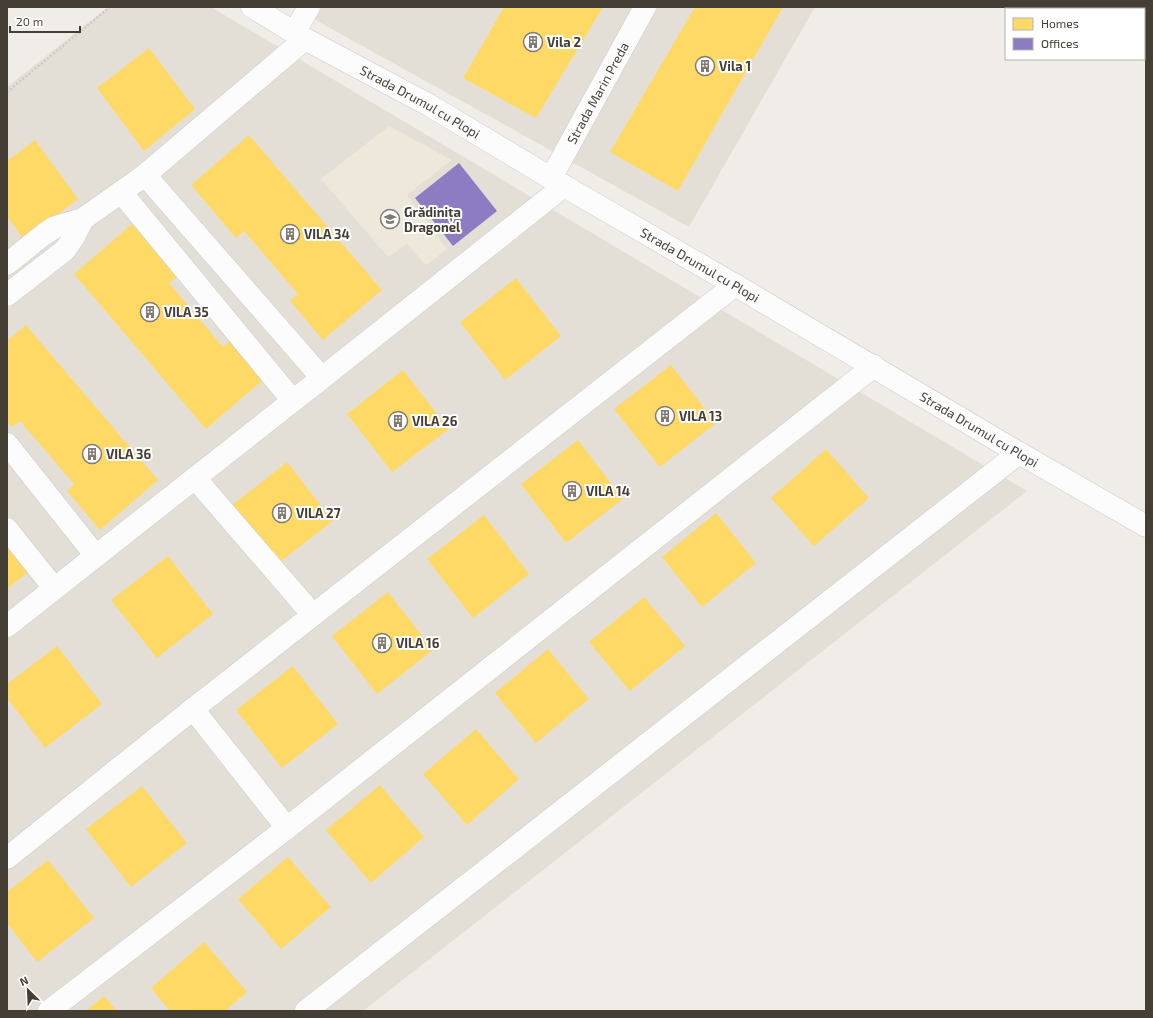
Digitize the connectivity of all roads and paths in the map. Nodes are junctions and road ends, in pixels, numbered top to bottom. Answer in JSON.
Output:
{"nodes":[{"id":1,"x":110,"y":7,"type":"edge"},
{"id":2,"x":252,"y":7,"type":"edge"},
{"id":3,"x":309,"y":7,"type":"edge"},
{"id":4,"x":645,"y":7,"type":"edge"},
{"id":5,"x":300,"y":36,"type":"junction"},
{"id":6,"x":7,"y":92,"type":"edge"},
{"id":7,"x":145,"y":175,"type":"junction"},
{"id":8,"x":557,"y":182,"type":"junction"},
{"id":9,"x":121,"y":192,"type":"junction"},
{"id":10,"x":83,"y":219,"type":"junction"},
{"id":11,"x":7,"y":264,"type":"edge"},
{"id":12,"x":735,"y":285,"type":"junction"},
{"id":13,"x":7,"y":295,"type":"edge"},
{"id":14,"x":874,"y":366,"type":"junction"},
{"id":15,"x":322,"y":378,"type":"junction"},
{"id":16,"x":293,"y":401,"type":"junction"},
{"id":17,"x":7,"y":444,"type":"edge"},
{"id":18,"x":1019,"y":453,"type":"junction"},
{"id":19,"x":195,"y":478,"type":"junction"},
{"id":20,"x":1146,"y":526,"type":"edge"},
{"id":21,"x":7,"y":529,"type":"edge"},
{"id":22,"x":96,"y":556,"type":"junction"},
{"id":23,"x":54,"y":588,"type":"junction"},
{"id":24,"x":313,"y":615,"type":"junction"},
{"id":25,"x":7,"y":626,"type":"edge"},
{"id":26,"x":193,"y":709,"type":"junction"},
{"id":27,"x":287,"y":828,"type":"junction"},
{"id":28,"x":7,"y":858,"type":"edge"},
{"id":29,"x":50,"y":1011,"type":"edge"},
{"id":30,"x":306,"y":1011,"type":"edge"}],
"edges":[{"from":1,"to":6,"type":"path"},
{"from":2,"to":5,"type":"street","name":"Strada Drumul cu Plopi"},
{"from":3,"to":5,"type":"street"},
{"from":4,"to":8,"type":"street","name":"Strada Marin Preda"},
{"from":5,"to":7,"type":"street"},
{"from":5,"to":8,"type":"street","name":"Strada Drumul cu Plopi"},
{"from":7,"to":9,"type":"street"},
{"from":7,"to":15,"type":"street"},
{"from":8,"to":12,"type":"street","name":"Strada Drumul cu Plopi"},
{"from":8,"to":15,"type":"street"},
{"from":9,"to":10,"type":"street"},
{"from":9,"to":16,"type":"street"},
{"from":10,"to":11,"type":"street"},
{"from":10,"to":13,"type":"street"},
{"from":12,"to":14,"type":"street","name":"Strada Drumul cu Plopi"},
{"from":12,"to":24,"type":"street"},
{"from":14,"to":18,"type":"street","name":"Strada Drumul cu Plopi"},
{"from":14,"to":27,"type":"street"},
{"from":15,"to":16,"type":"street"},
{"from":16,"to":19,"type":"street"},
{"from":17,"to":22,"type":"street"},
{"from":18,"to":20,"type":"street","name":"Strada Drumul cu Plopi"},
{"from":18,"to":30,"type":"street"},
{"from":19,"to":22,"type":"street"},
{"from":19,"to":24,"type":"street"},
{"from":21,"to":23,"type":"street"},
{"from":22,"to":23,"type":"street"},
{"from":23,"to":25,"type":"street"},
{"from":24,"to":26,"type":"street"},
{"from":26,"to":27,"type":"street"},
{"from":26,"to":28,"type":"street"},
{"from":27,"to":29,"type":"street"}]}
